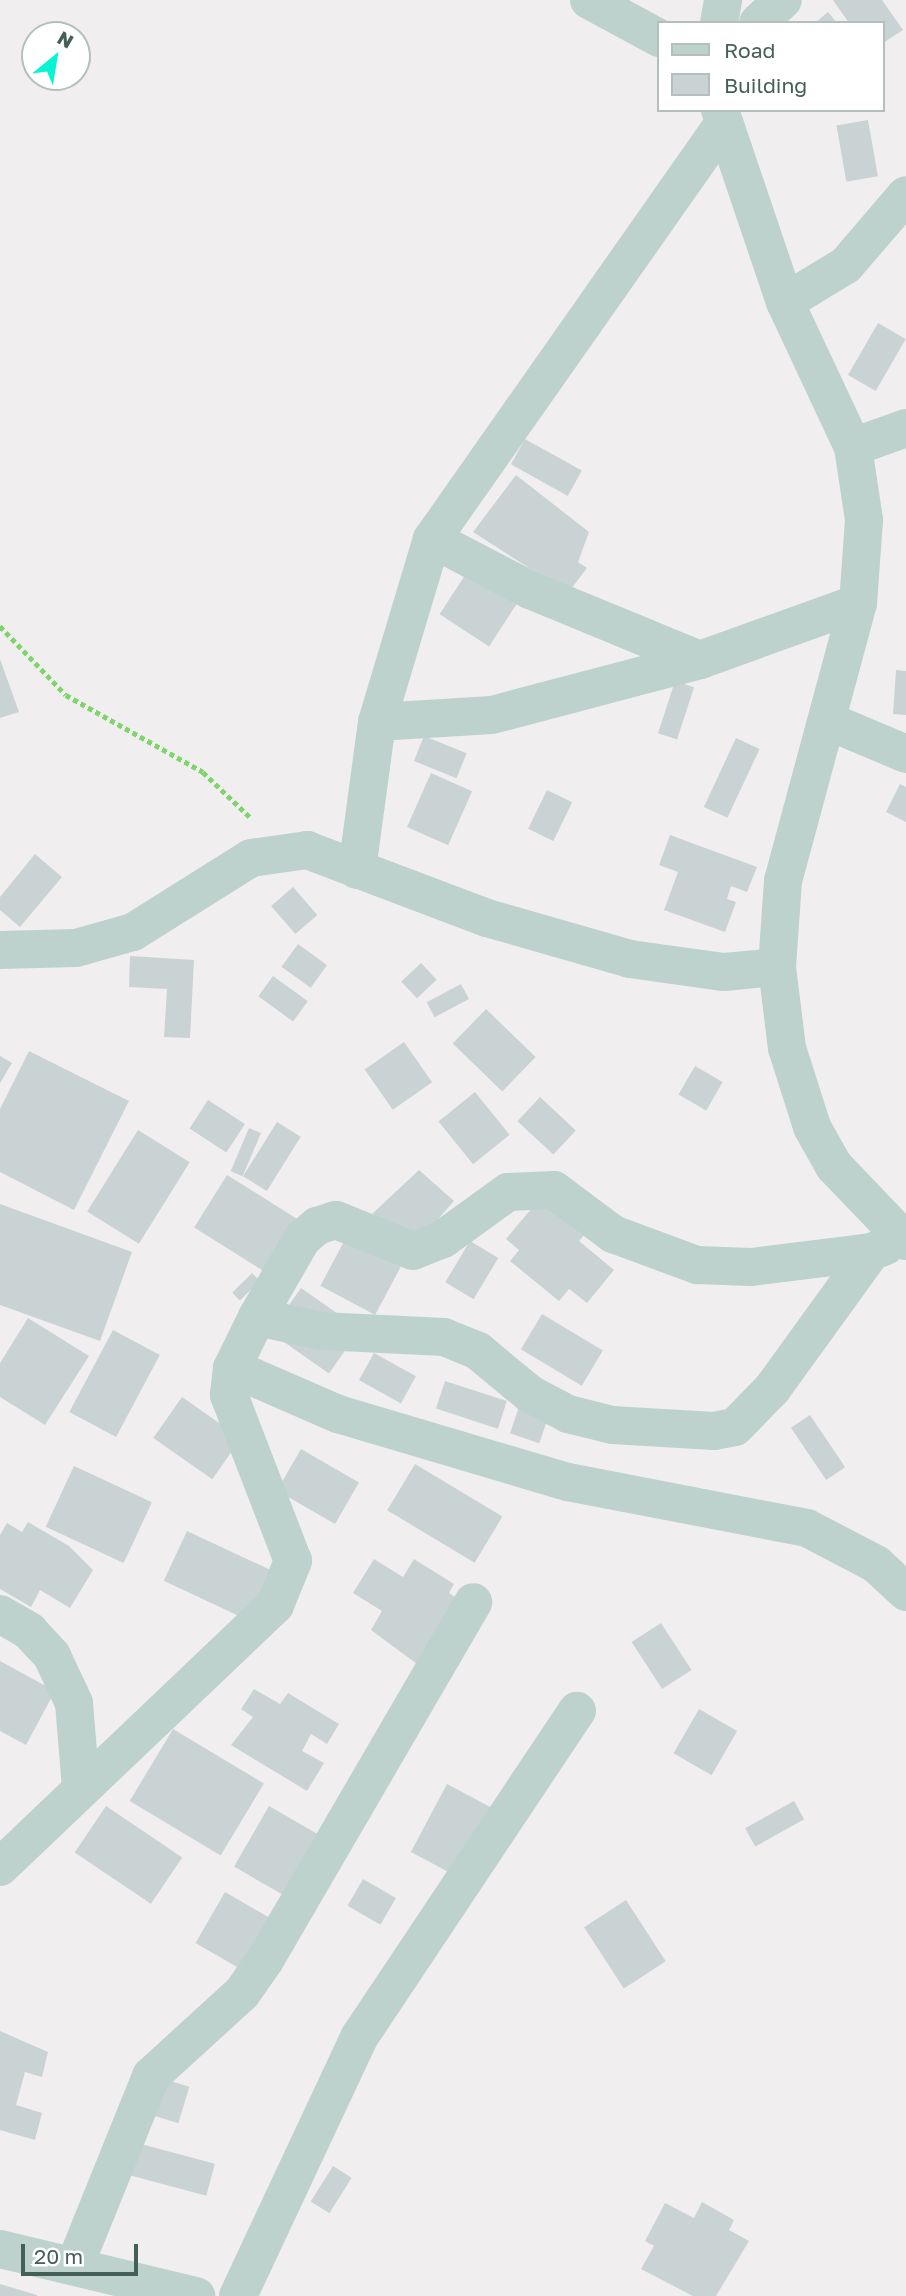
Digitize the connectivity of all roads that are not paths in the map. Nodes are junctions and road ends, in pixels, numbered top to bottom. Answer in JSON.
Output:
{"nodes":[{"id":1,"x":589,"y":0,"type":"edge"},
{"id":2,"x":723,"y":0,"type":"edge"},
{"id":3,"x":783,"y":0,"type":"edge"},
{"id":4,"x":719,"y":21,"type":"edge"},
{"id":5,"x":760,"y":21,"type":"edge"},
{"id":6,"x":657,"y":37,"type":"edge"},
{"id":7,"x":722,"y":117,"type":"edge"},
{"id":8,"x":906,"y":195,"type":"edge"},
{"id":9,"x":785,"y":302,"type":"junction"},
{"id":10,"x":906,"y":428,"type":"edge"},
{"id":11,"x":853,"y":447,"type":"junction"},
{"id":12,"x":432,"y":539,"type":"junction"},
{"id":13,"x":859,"y":603,"type":"junction"},
{"id":14,"x":700,"y":660,"type":"junction"},
{"id":15,"x":828,"y":721,"type":"junction"},
{"id":16,"x":377,"y":722,"type":"junction"},
{"id":17,"x":906,"y":754,"type":"edge"},
{"id":18,"x":358,"y":870,"type":"junction"},
{"id":19,"x":0,"y":950,"type":"edge"},
{"id":20,"x":777,"y":967,"type":"junction"},
{"id":21,"x":896,"y":1242,"type":"edge"},
{"id":22,"x":257,"y":1317,"type":"junction"},
{"id":23,"x":232,"y":1368,"type":"junction"},
{"id":24,"x":906,"y":1592,"type":"edge"},
{"id":25,"x":473,"y":1602,"type":"dead end"},
{"id":26,"x":0,"y":1614,"type":"edge"},
{"id":27,"x":578,"y":1712,"type":"dead end"},
{"id":28,"x":81,"y":1788,"type":"junction"},
{"id":29,"x":0,"y":1867,"type":"edge"},
{"id":30,"x":0,"y":2249,"type":"edge"},
{"id":31,"x":76,"y":2262,"type":"junction"},
{"id":32,"x":196,"y":2296,"type":"edge"},
{"id":33,"x":237,"y":2296,"type":"edge"}],
"edges":[{"from":1,"to":6,"type":"street"},
{"from":2,"to":4,"type":"street"},
{"from":3,"to":5,"type":"street"},
{"from":7,"to":9,"type":"street"},
{"from":7,"to":12,"type":"street"},
{"from":8,"to":9,"type":"street"},
{"from":9,"to":11,"type":"street"},
{"from":10,"to":11,"type":"street"},
{"from":11,"to":13,"type":"street"},
{"from":12,"to":14,"type":"street"},
{"from":12,"to":16,"type":"street"},
{"from":13,"to":14,"type":"street"},
{"from":13,"to":15,"type":"street"},
{"from":14,"to":16,"type":"street"},
{"from":15,"to":17,"type":"street"},
{"from":15,"to":20,"type":"street"},
{"from":16,"to":18,"type":"street"},
{"from":18,"to":19,"type":"street"},
{"from":18,"to":20,"type":"street"},
{"from":20,"to":21,"type":"street"},
{"from":21,"to":22,"type":"street"},
{"from":21,"to":22,"type":"street"},
{"from":22,"to":23,"type":"street"},
{"from":23,"to":24,"type":"street"},
{"from":23,"to":28,"type":"street"},
{"from":25,"to":31,"type":"street"},
{"from":26,"to":28,"type":"street"},
{"from":27,"to":33,"type":"street"},
{"from":28,"to":29,"type":"street"},
{"from":30,"to":31,"type":"street"},
{"from":31,"to":32,"type":"street"}]}
